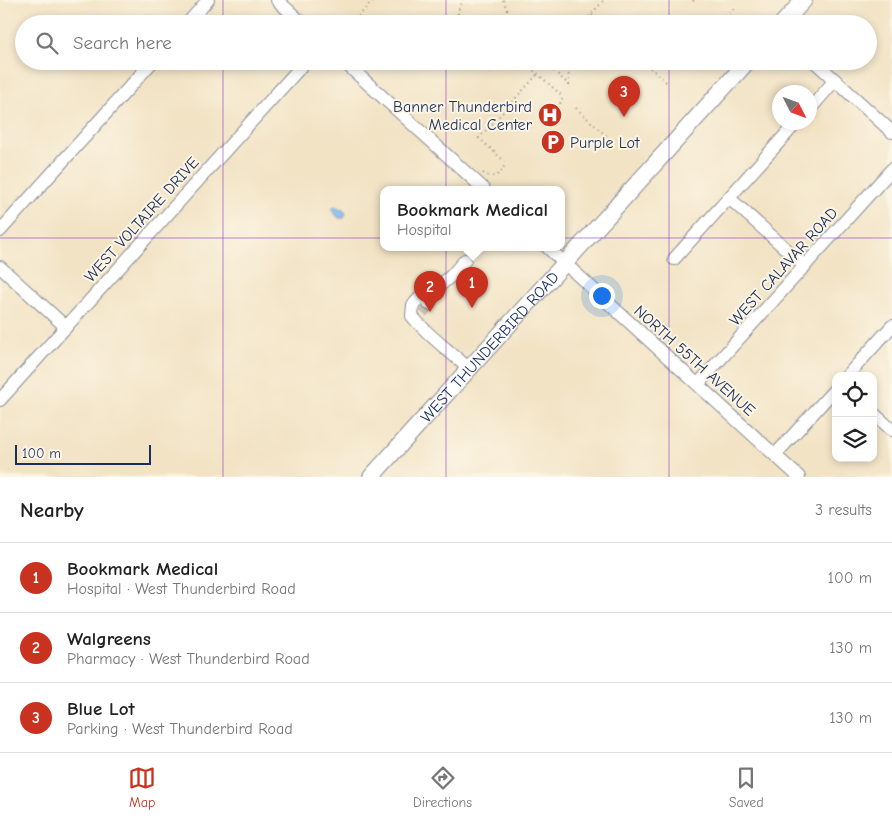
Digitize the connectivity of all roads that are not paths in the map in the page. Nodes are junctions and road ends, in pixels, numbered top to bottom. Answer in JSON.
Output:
{"nodes":[{"id":1,"x":208,"y":0,"type":"edge"},
{"id":2,"x":277,"y":0,"type":"edge"},
{"id":3,"x":804,"y":0,"type":"edge"},
{"id":4,"x":195,"y":15,"type":"edge"},
{"id":5,"x":293,"y":15,"type":"edge"},
{"id":6,"x":790,"y":15,"type":"edge"},
{"id":7,"x":145,"y":70,"type":"edge"},
{"id":8,"x":298,"y":70,"type":"edge"},
{"id":9,"x":354,"y":70,"type":"edge"},
{"id":10,"x":740,"y":70,"type":"edge"},
{"id":11,"x":824,"y":70,"type":"edge"},
{"id":12,"x":835,"y":80,"type":"junction"},
{"id":13,"x":817,"y":101,"type":"edge"},
{"id":14,"x":790,"y":130,"type":"edge"},
{"id":15,"x":892,"y":132,"type":"edge"},
{"id":16,"x":892,"y":169,"type":"edge"},
{"id":17,"x":481,"y":186,"type":"edge"},
{"id":18,"x":729,"y":198,"type":"junction"},
{"id":19,"x":0,"y":231,"type":"edge"},
{"id":20,"x":552,"y":251,"type":"edge"},
{"id":21,"x":674,"y":259,"type":"dead end"},
{"id":22,"x":465,"y":260,"type":"dead end"},
{"id":23,"x":565,"y":263,"type":"junction"},
{"id":24,"x":805,"y":266,"type":"junction"},
{"id":25,"x":0,"y":267,"type":"edge"},
{"id":26,"x":438,"y":288,"type":"junction"},
{"id":27,"x":424,"y":308,"type":"junction"},
{"id":28,"x":892,"y":326,"type":"edge"},
{"id":29,"x":66,"y":327,"type":"junction"},
{"id":30,"x":469,"y":369,"type":"junction"},
{"id":31,"x":851,"y":372,"type":"edge"},
{"id":32,"x":698,"y":384,"type":"junction"},
{"id":33,"x":832,"y":392,"type":"edge"},
{"id":34,"x":0,"y":400,"type":"edge"},
{"id":35,"x":877,"y":417,"type":"edge"},
{"id":36,"x":892,"y":430,"type":"edge"},
{"id":37,"x":775,"y":455,"type":"junction"},
{"id":38,"x":371,"y":477,"type":"edge"},
{"id":39,"x":799,"y":477,"type":"edge"}],
"edges":[{"from":1,"to":4,"type":"street"},
{"from":2,"to":5,"type":"street"},
{"from":3,"to":6,"type":"main road"},
{"from":7,"to":19,"type":"street"},
{"from":8,"to":29,"type":"street","name":"WEST VOLTAIRE DRIVE"},
{"from":9,"to":17,"type":"street"},
{"from":10,"to":23,"type":"main road","name":"WEST THUNDERBIRD ROAD"},
{"from":11,"to":12,"type":"street"},
{"from":12,"to":13,"type":"street"},
{"from":12,"to":15,"type":"street"},
{"from":14,"to":18,"type":"street"},
{"from":16,"to":24,"type":"street","name":"WEST CALAVAR ROAD"},
{"from":18,"to":21,"type":"street"},
{"from":18,"to":24,"type":"street"},
{"from":20,"to":23,"type":"street","name":"NORTH 55TH AVENUE"},
{"from":22,"to":26,"type":"street"},
{"from":23,"to":30,"type":"main road","name":"WEST THUNDERBIRD ROAD"},
{"from":23,"to":32,"type":"street","name":"NORTH 55TH AVENUE"},
{"from":24,"to":32,"type":"street","name":"WEST CALAVAR ROAD"},
{"from":25,"to":29,"type":"street"},
{"from":26,"to":27,"type":"street"},
{"from":26,"to":27,"type":"street"},
{"from":27,"to":30,"type":"street"},
{"from":28,"to":31,"type":"street"},
{"from":29,"to":34,"type":"street","name":"WEST VOLTAIRE DRIVE"},
{"from":30,"to":38,"type":"main road","name":"WEST THUNDERBIRD ROAD"},
{"from":32,"to":37,"type":"street","name":"NORTH 55TH AVENUE"},
{"from":33,"to":37,"type":"street"},
{"from":35,"to":36,"type":"street"},
{"from":37,"to":39,"type":"street","name":"NORTH 55TH AVENUE"}]}
